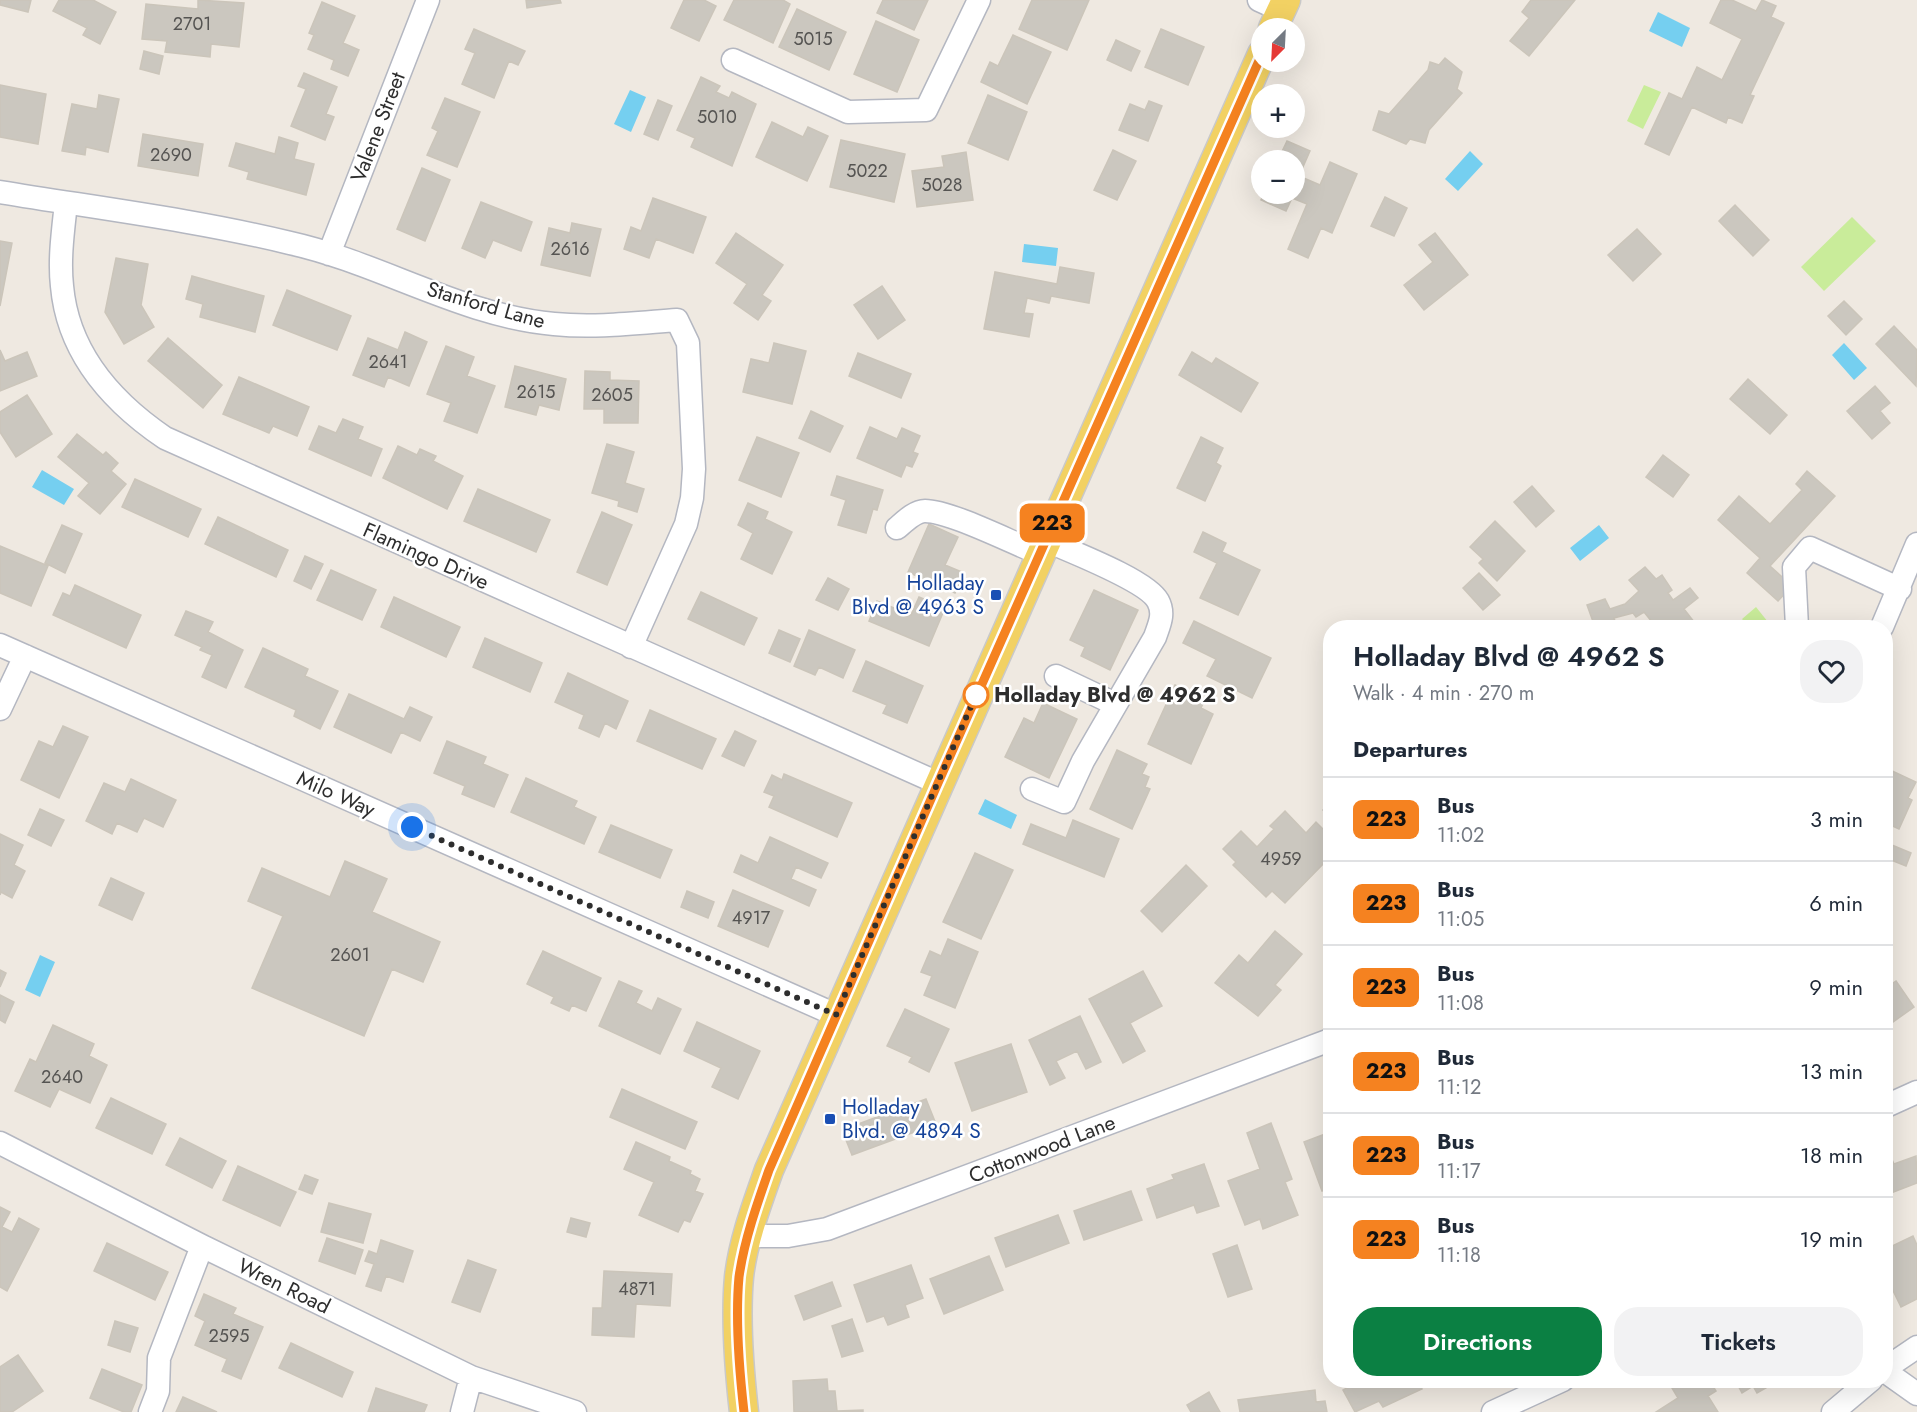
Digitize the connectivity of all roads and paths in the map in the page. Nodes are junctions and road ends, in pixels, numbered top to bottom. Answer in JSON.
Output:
{"nodes":[{"id":1,"x":979,"y":0,"type":"edge"},
{"id":2,"x":426,"y":1,"type":"edge"},
{"id":3,"x":733,"y":60,"type":"dead end"},
{"id":4,"x":1254,"y":72,"type":"edge"},
{"id":5,"x":0,"y":192,"type":"edge"},
{"id":6,"x":66,"y":203,"type":"junction"},
{"id":7,"x":329,"y":254,"type":"junction"},
{"id":8,"x":897,"y":528,"type":"dead end"},
{"id":9,"x":1917,"y":544,"type":"edge"},
{"id":10,"x":1042,"y":547,"type":"junction"},
{"id":11,"x":1900,"y":589,"type":"junction"},
{"id":12,"x":1797,"y":620,"type":"edge"},
{"id":13,"x":1885,"y":620,"type":"edge"},
{"id":14,"x":0,"y":645,"type":"edge"},
{"id":15,"x":631,"y":647,"type":"junction"},
{"id":16,"x":25,"y":656,"type":"junction"},
{"id":17,"x":1056,"y":676,"type":"dead end"},
{"id":18,"x":1115,"y":704,"type":"junction"},
{"id":19,"x":0,"y":709,"type":"edge"},
{"id":20,"x":938,"y":783,"type":"junction"},
{"id":21,"x":1032,"y":789,"type":"dead end"},
{"id":22,"x":836,"y":1015,"type":"junction"},
{"id":23,"x":1323,"y":1043,"type":"edge"},
{"id":24,"x":1917,"y":1092,"type":"edge"},
{"id":25,"x":1893,"y":1103,"type":"edge"},
{"id":26,"x":0,"y":1143,"type":"edge"},
{"id":27,"x":748,"y":1236,"type":"junction"},
{"id":28,"x":202,"y":1246,"type":"junction"},
{"id":29,"x":1917,"y":1347,"type":"edge"},
{"id":30,"x":1893,"y":1365,"type":"edge"},
{"id":31,"x":1893,"y":1375,"type":"edge"},
{"id":32,"x":471,"y":1377,"type":"junction"},
{"id":33,"x":1545,"y":1388,"type":"edge"},
{"id":34,"x":1861,"y":1388,"type":"edge"},
{"id":35,"x":1917,"y":1394,"type":"edge"},
{"id":36,"x":150,"y":1412,"type":"edge"},
{"id":37,"x":462,"y":1412,"type":"edge"},
{"id":38,"x":575,"y":1412,"type":"edge"},
{"id":39,"x":744,"y":1412,"type":"edge"},
{"id":40,"x":1492,"y":1412,"type":"edge"},
{"id":41,"x":1833,"y":1412,"type":"edge"}],
"edges":[{"from":1,"to":3,"type":"street"},
{"from":2,"to":7,"type":"street","name":"Valene Street"},
{"from":4,"to":10,"type":"main road"},
{"from":5,"to":6,"type":"street","name":"Stanford Lane"},
{"from":6,"to":7,"type":"street","name":"Stanford Lane"},
{"from":6,"to":15,"type":"street","name":"Flamingo Drive"},
{"from":7,"to":15,"type":"street","name":"Stanford Lane"},
{"from":8,"to":10,"type":"street"},
{"from":9,"to":11,"type":"street"},
{"from":10,"to":18,"type":"street"},
{"from":10,"to":20,"type":"main road"},
{"from":11,"to":12,"type":"street"},
{"from":11,"to":13,"type":"street"},
{"from":14,"to":16,"type":"street","name":"Milo Way"},
{"from":15,"to":20,"type":"street","name":"Flamingo Drive"},
{"from":16,"to":19,"type":"street"},
{"from":16,"to":22,"type":"street","name":"Milo Way"},
{"from":17,"to":18,"type":"street"},
{"from":18,"to":21,"type":"street"},
{"from":20,"to":22,"type":"main road"},
{"from":22,"to":27,"type":"main road"},
{"from":23,"to":27,"type":"street","name":"Cottonwood Lane"},
{"from":24,"to":25,"type":"street"},
{"from":26,"to":28,"type":"street","name":"Wren Road"},
{"from":27,"to":39,"type":"main road"},
{"from":28,"to":32,"type":"street","name":"Wren Road"},
{"from":28,"to":36,"type":"street"},
{"from":29,"to":30,"type":"street"},
{"from":31,"to":35,"type":"street"},
{"from":32,"to":37,"type":"street"},
{"from":32,"to":38,"type":"street","name":"Wren Road"},
{"from":33,"to":40,"type":"street"},
{"from":34,"to":41,"type":"street"}]}
